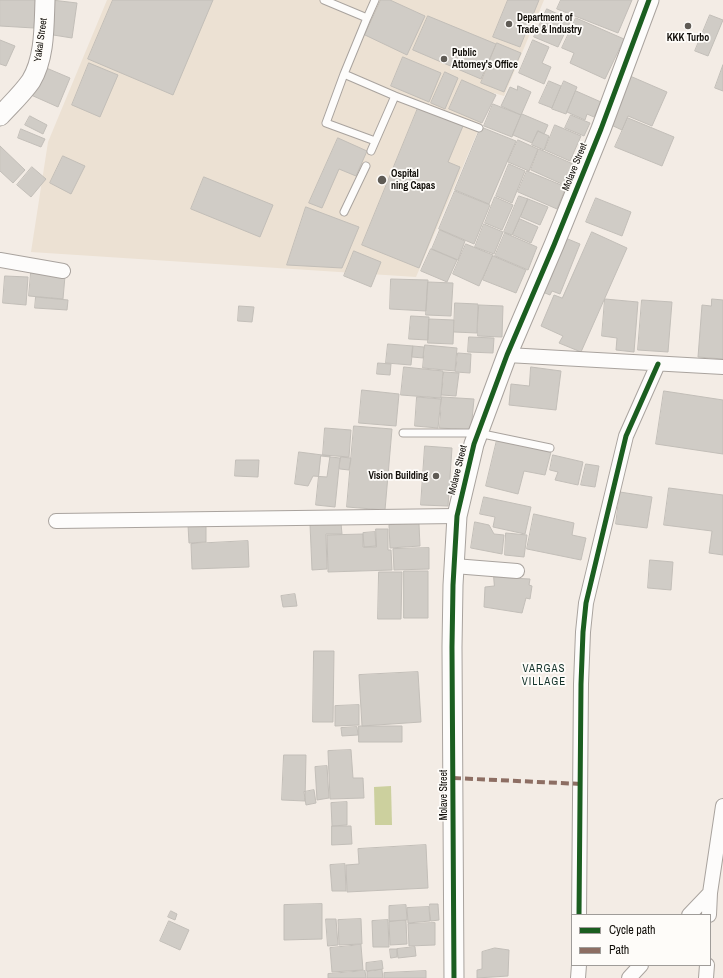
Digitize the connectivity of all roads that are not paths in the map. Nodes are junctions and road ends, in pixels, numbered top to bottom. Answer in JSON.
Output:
{"nodes":[{"id":1,"x":46,"y":0,"type":"edge"},
{"id":2,"x":324,"y":0,"type":"edge"},
{"id":3,"x":375,"y":0,"type":"edge"},
{"id":4,"x":649,"y":0,"type":"edge"},
{"id":5,"x":366,"y":18,"type":"junction"},
{"id":6,"x":344,"y":74,"type":"junction"},
{"id":7,"x":395,"y":96,"type":"junction"},
{"id":8,"x":0,"y":116,"type":"edge"},
{"id":9,"x":479,"y":128,"type":"dead end"},
{"id":10,"x":375,"y":141,"type":"junction"},
{"id":11,"x":371,"y":151,"type":"dead end"},
{"id":12,"x":366,"y":166,"type":"dead end"},
{"id":13,"x":344,"y":212,"type":"dead end"},
{"id":14,"x":0,"y":260,"type":"edge"},
{"id":15,"x":63,"y":271,"type":"dead end"},
{"id":16,"x":507,"y":355,"type":"junction"},
{"id":17,"x":658,"y":364,"type":"junction"},
{"id":18,"x":723,"y":367,"type":"edge"},
{"id":19,"x":403,"y":433,"type":"dead end"},
{"id":20,"x":478,"y":433,"type":"junction"},
{"id":21,"x":550,"y":448,"type":"dead end"},
{"id":22,"x":457,"y":516,"type":"junction"},
{"id":23,"x":56,"y":521,"type":"dead end"},
{"id":24,"x":454,"y":566,"type":"junction"},
{"id":25,"x":517,"y":571,"type":"dead end"},
{"id":26,"x":723,"y":806,"type":"edge"},
{"id":27,"x":710,"y":893,"type":"junction"},
{"id":28,"x":579,"y":914,"type":"edge"},
{"id":29,"x":690,"y":914,"type":"edge"},
{"id":30,"x":709,"y":914,"type":"edge"},
{"id":31,"x":579,"y":966,"type":"edge"},
{"id":32,"x":640,"y":966,"type":"edge"},
{"id":33,"x":707,"y":966,"type":"edge"},
{"id":34,"x":454,"y":978,"type":"edge"},
{"id":35,"x":578,"y":978,"type":"edge"},
{"id":36,"x":629,"y":978,"type":"edge"},
{"id":37,"x":706,"y":978,"type":"edge"}],
"edges":[{"from":1,"to":8,"type":"street","name":"Yakal Street"},
{"from":2,"to":5,"type":"lane"},
{"from":3,"to":5,"type":"lane"},
{"from":4,"to":16,"type":"street","name":"Molave Street"},
{"from":5,"to":6,"type":"lane"},
{"from":6,"to":7,"type":"lane"},
{"from":6,"to":10,"type":"lane"},
{"from":7,"to":9,"type":"lane"},
{"from":7,"to":10,"type":"lane"},
{"from":10,"to":11,"type":"lane"},
{"from":12,"to":13,"type":"lane"},
{"from":14,"to":15,"type":"street"},
{"from":16,"to":17,"type":"street"},
{"from":16,"to":20,"type":"street","name":"Molave Street"},
{"from":17,"to":18,"type":"street"},
{"from":17,"to":28,"type":"street"},
{"from":19,"to":20,"type":"lane"},
{"from":20,"to":21,"type":"lane"},
{"from":20,"to":22,"type":"street","name":"Molave Street"},
{"from":22,"to":23,"type":"street"},
{"from":22,"to":24,"type":"street","name":"Molave Street"},
{"from":24,"to":25,"type":"street"},
{"from":24,"to":34,"type":"street","name":"Molave Street"},
{"from":26,"to":27,"type":"street"},
{"from":27,"to":29,"type":"street"},
{"from":27,"to":30,"type":"street"},
{"from":31,"to":35,"type":"street"},
{"from":32,"to":36,"type":"street"},
{"from":33,"to":37,"type":"street"}]}
